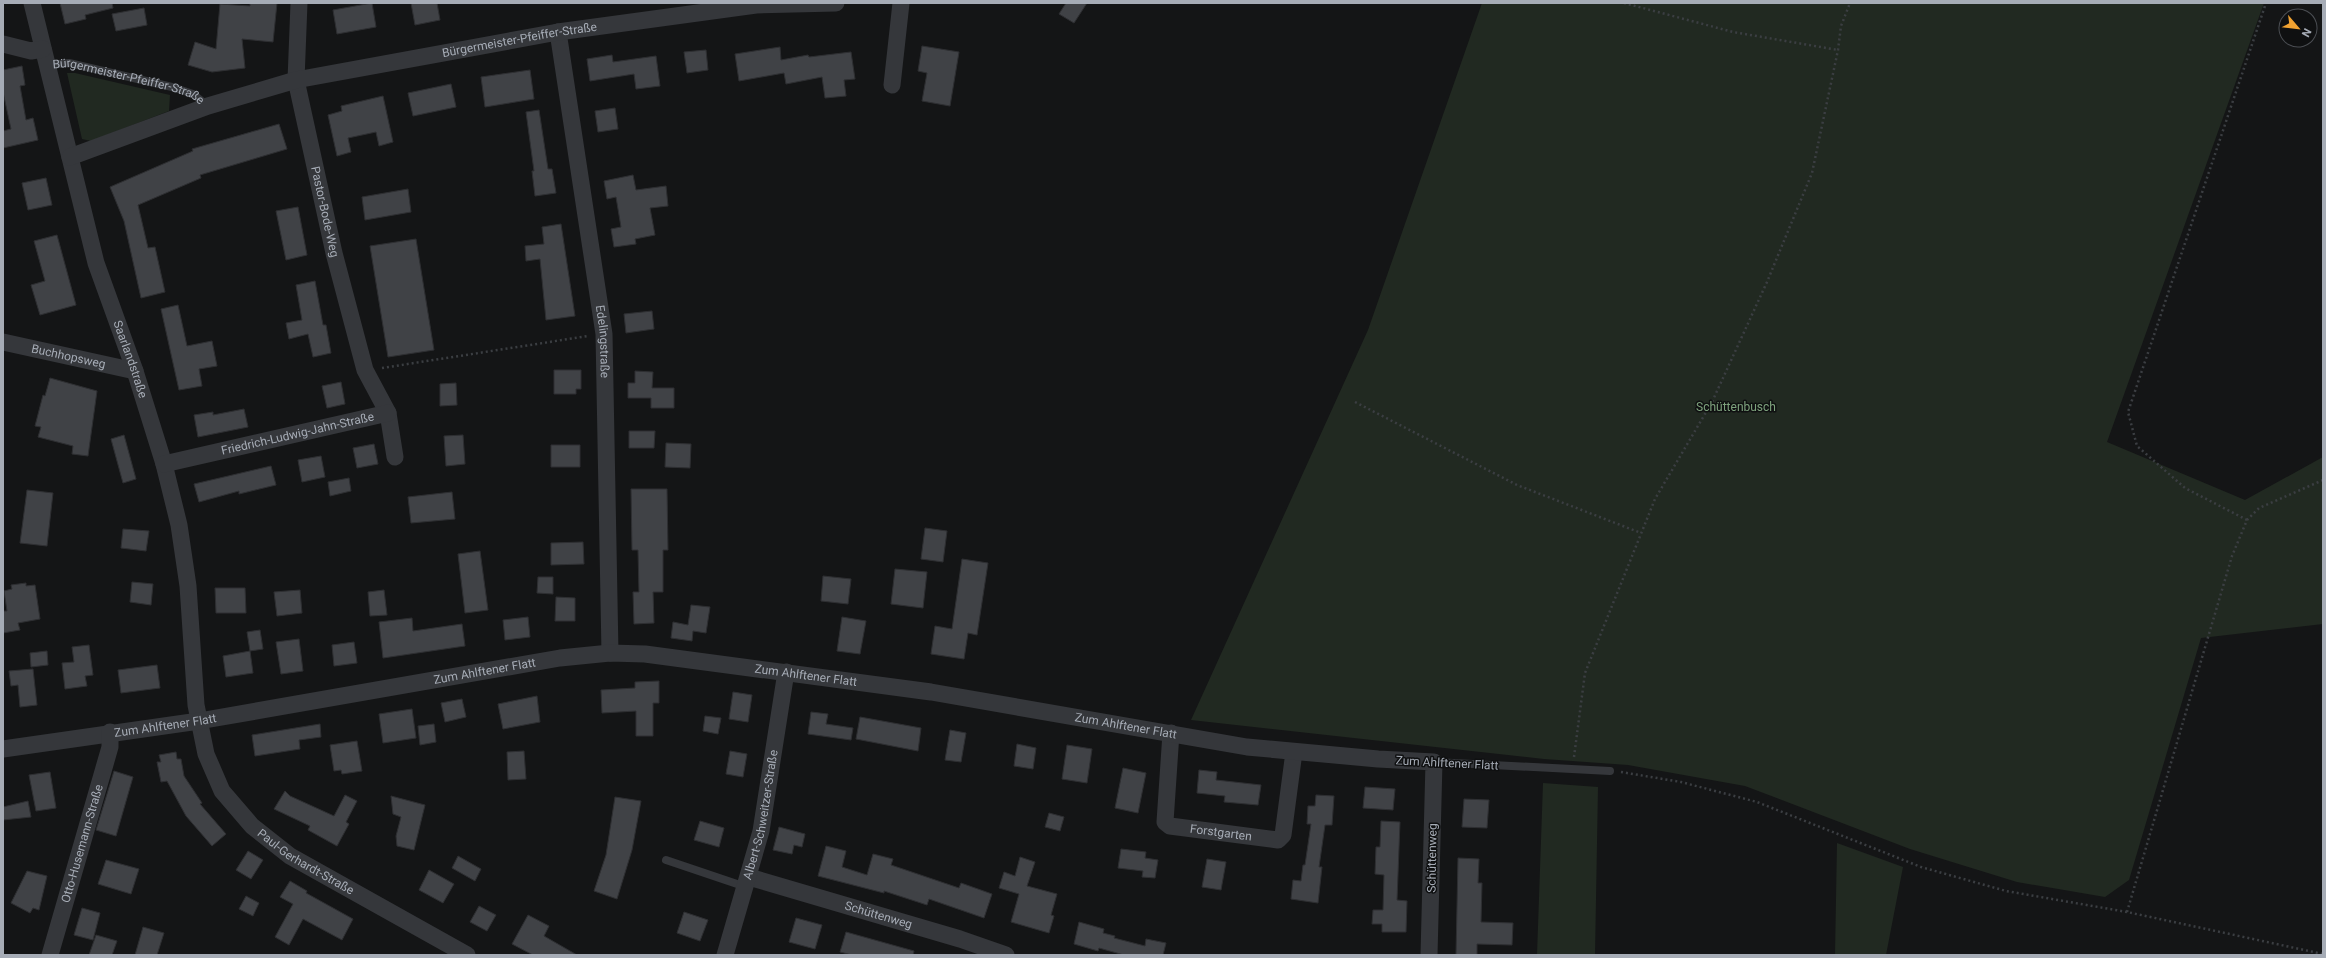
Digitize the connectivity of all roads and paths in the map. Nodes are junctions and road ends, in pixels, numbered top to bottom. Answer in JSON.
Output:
{"nodes":[{"id":1,"x":32,"y":3,"type":"edge"},
{"id":2,"x":299,"y":3,"type":"edge"},
{"id":3,"x":836,"y":3,"type":"edge"},
{"id":4,"x":901,"y":3,"type":"edge"},
{"id":5,"x":1624,"y":3,"type":"edge"},
{"id":6,"x":1850,"y":3,"type":"edge"},
{"id":7,"x":2266,"y":3,"type":"edge"},
{"id":8,"x":558,"y":32,"type":"junction"},
{"id":9,"x":3,"y":44,"type":"edge"},
{"id":10,"x":1838,"y":50,"type":"junction"},
{"id":11,"x":45,"y":57,"type":"junction"},
{"id":12,"x":296,"y":80,"type":"junction"},
{"id":13,"x":892,"y":85,"type":"dead end"},
{"id":14,"x":208,"y":106,"type":"junction"},
{"id":15,"x":70,"y":157,"type":"junction"},
{"id":16,"x":604,"y":334,"type":"junction"},
{"id":17,"x":3,"y":342,"type":"edge"},
{"id":18,"x":365,"y":370,"type":"junction"},
{"id":19,"x":135,"y":371,"type":"junction"},
{"id":20,"x":1355,"y":402,"type":"dead end"},
{"id":21,"x":388,"y":413,"type":"junction"},
{"id":22,"x":395,"y":457,"type":"dead end"},
{"id":23,"x":164,"y":464,"type":"junction"},
{"id":24,"x":2323,"y":480,"type":"edge"},
{"id":25,"x":2247,"y":520,"type":"junction"},
{"id":26,"x":1641,"y":533,"type":"junction"},
{"id":27,"x":610,"y":653,"type":"junction"},
{"id":28,"x":786,"y":672,"type":"junction"},
{"id":29,"x":199,"y":721,"type":"junction"},
{"id":30,"x":110,"y":732,"type":"junction"},
{"id":31,"x":1171,"y":733,"type":"junction"},
{"id":32,"x":3,"y":750,"type":"edge"},
{"id":33,"x":1294,"y":752,"type":"junction"},
{"id":34,"x":1434,"y":762,"type":"junction"},
{"id":35,"x":1572,"y":769,"type":"junction"},
{"id":36,"x":1610,"y":771,"type":"joint"},
{"id":37,"x":666,"y":860,"type":"dead end"},
{"id":38,"x":748,"y":882,"type":"junction"},
{"id":39,"x":2127,"y":912,"type":"junction"},
{"id":40,"x":2323,"y":954,"type":"edge"},
{"id":41,"x":50,"y":955,"type":"edge"},
{"id":42,"x":467,"y":955,"type":"edge"},
{"id":43,"x":725,"y":955,"type":"edge"},
{"id":44,"x":1006,"y":955,"type":"edge"},
{"id":45,"x":1429,"y":955,"type":"edge"}],
"edges":[{"from":1,"to":11,"type":"street","name":"Saarlandstraße"},
{"from":2,"to":12,"type":"street","name":"Pastor-Bode-Weg"},
{"from":3,"to":8,"type":"street","name":"Bürgermeister-Pfeiffer-Straße"},
{"from":4,"to":13,"type":"street"},
{"from":5,"to":10,"type":"path"},
{"from":6,"to":10,"type":"path"},
{"from":7,"to":25,"type":"path"},
{"from":8,"to":12,"type":"street","name":"Bürgermeister-Pfeiffer-Straße"},
{"from":8,"to":16,"type":"street","name":"Edelingstraße"},
{"from":9,"to":11,"type":"street"},
{"from":10,"to":26,"type":"path"},
{"from":11,"to":14,"type":"lane","name":"Bürgermeister-Pfeiffer-Straße"},
{"from":11,"to":15,"type":"street","name":"Saarlandstraße"},
{"from":12,"to":14,"type":"street","name":"Bürgermeister-Pfeiffer-Straße"},
{"from":12,"to":18,"type":"street","name":"Pastor-Bode-Weg"},
{"from":14,"to":15,"type":"street","name":"Bürgermeister-Pfeiffer-Straße"},
{"from":15,"to":19,"type":"street","name":"Saarlandstraße"},
{"from":16,"to":18,"type":"path"},
{"from":16,"to":27,"type":"street","name":"Edelingstraße"},
{"from":17,"to":19,"type":"street","name":"Buchhopsweg"},
{"from":18,"to":21,"type":"street","name":"Pastor-Bode-Weg"},
{"from":19,"to":23,"type":"street","name":"Saarlandstraße"},
{"from":20,"to":26,"type":"path"},
{"from":21,"to":22,"type":"street","name":"Friedrich-Ludwig-Jahn-Straße"},
{"from":21,"to":23,"type":"street","name":"Friedrich-Ludwig-Jahn-Straße"},
{"from":23,"to":29,"type":"street","name":"Saarlandstraße"},
{"from":24,"to":25,"type":"path"},
{"from":25,"to":39,"type":"path"},
{"from":26,"to":35,"type":"path"},
{"from":27,"to":28,"type":"street","name":"Zum Ahlftener Flatt"},
{"from":27,"to":29,"type":"street","name":"Zum Ahlftener Flatt"},
{"from":28,"to":31,"type":"street","name":"Zum Ahlftener Flatt"},
{"from":28,"to":38,"type":"street","name":"Albert-Schweitzer-Straße"},
{"from":29,"to":30,"type":"street","name":"Zum Ahlftener Flatt"},
{"from":29,"to":42,"type":"street","name":"Paul-Gerhardt-Straße"},
{"from":30,"to":32,"type":"street","name":"Zum Ahlftener Flatt"},
{"from":30,"to":41,"type":"street","name":"Otto-Husemann-Straße"},
{"from":31,"to":33,"type":"street","name":"Zum Ahlftener Flatt"},
{"from":31,"to":33,"type":"street","name":"Forstgarten"},
{"from":33,"to":34,"type":"street","name":"Zum Ahlftener Flatt"},
{"from":34,"to":35,"type":"lane","name":"Zum Ahlftener Flatt"},
{"from":34,"to":45,"type":"street","name":"Schüttenweg"},
{"from":35,"to":36,"type":"lane","name":"Zum Ahlftener Flatt"},
{"from":36,"to":39,"type":"path"},
{"from":37,"to":38,"type":"lane"},
{"from":38,"to":43,"type":"street","name":"Albert-Schweitzer-Straße"},
{"from":38,"to":44,"type":"street","name":"Schüttenweg"},
{"from":39,"to":40,"type":"path"}]}
